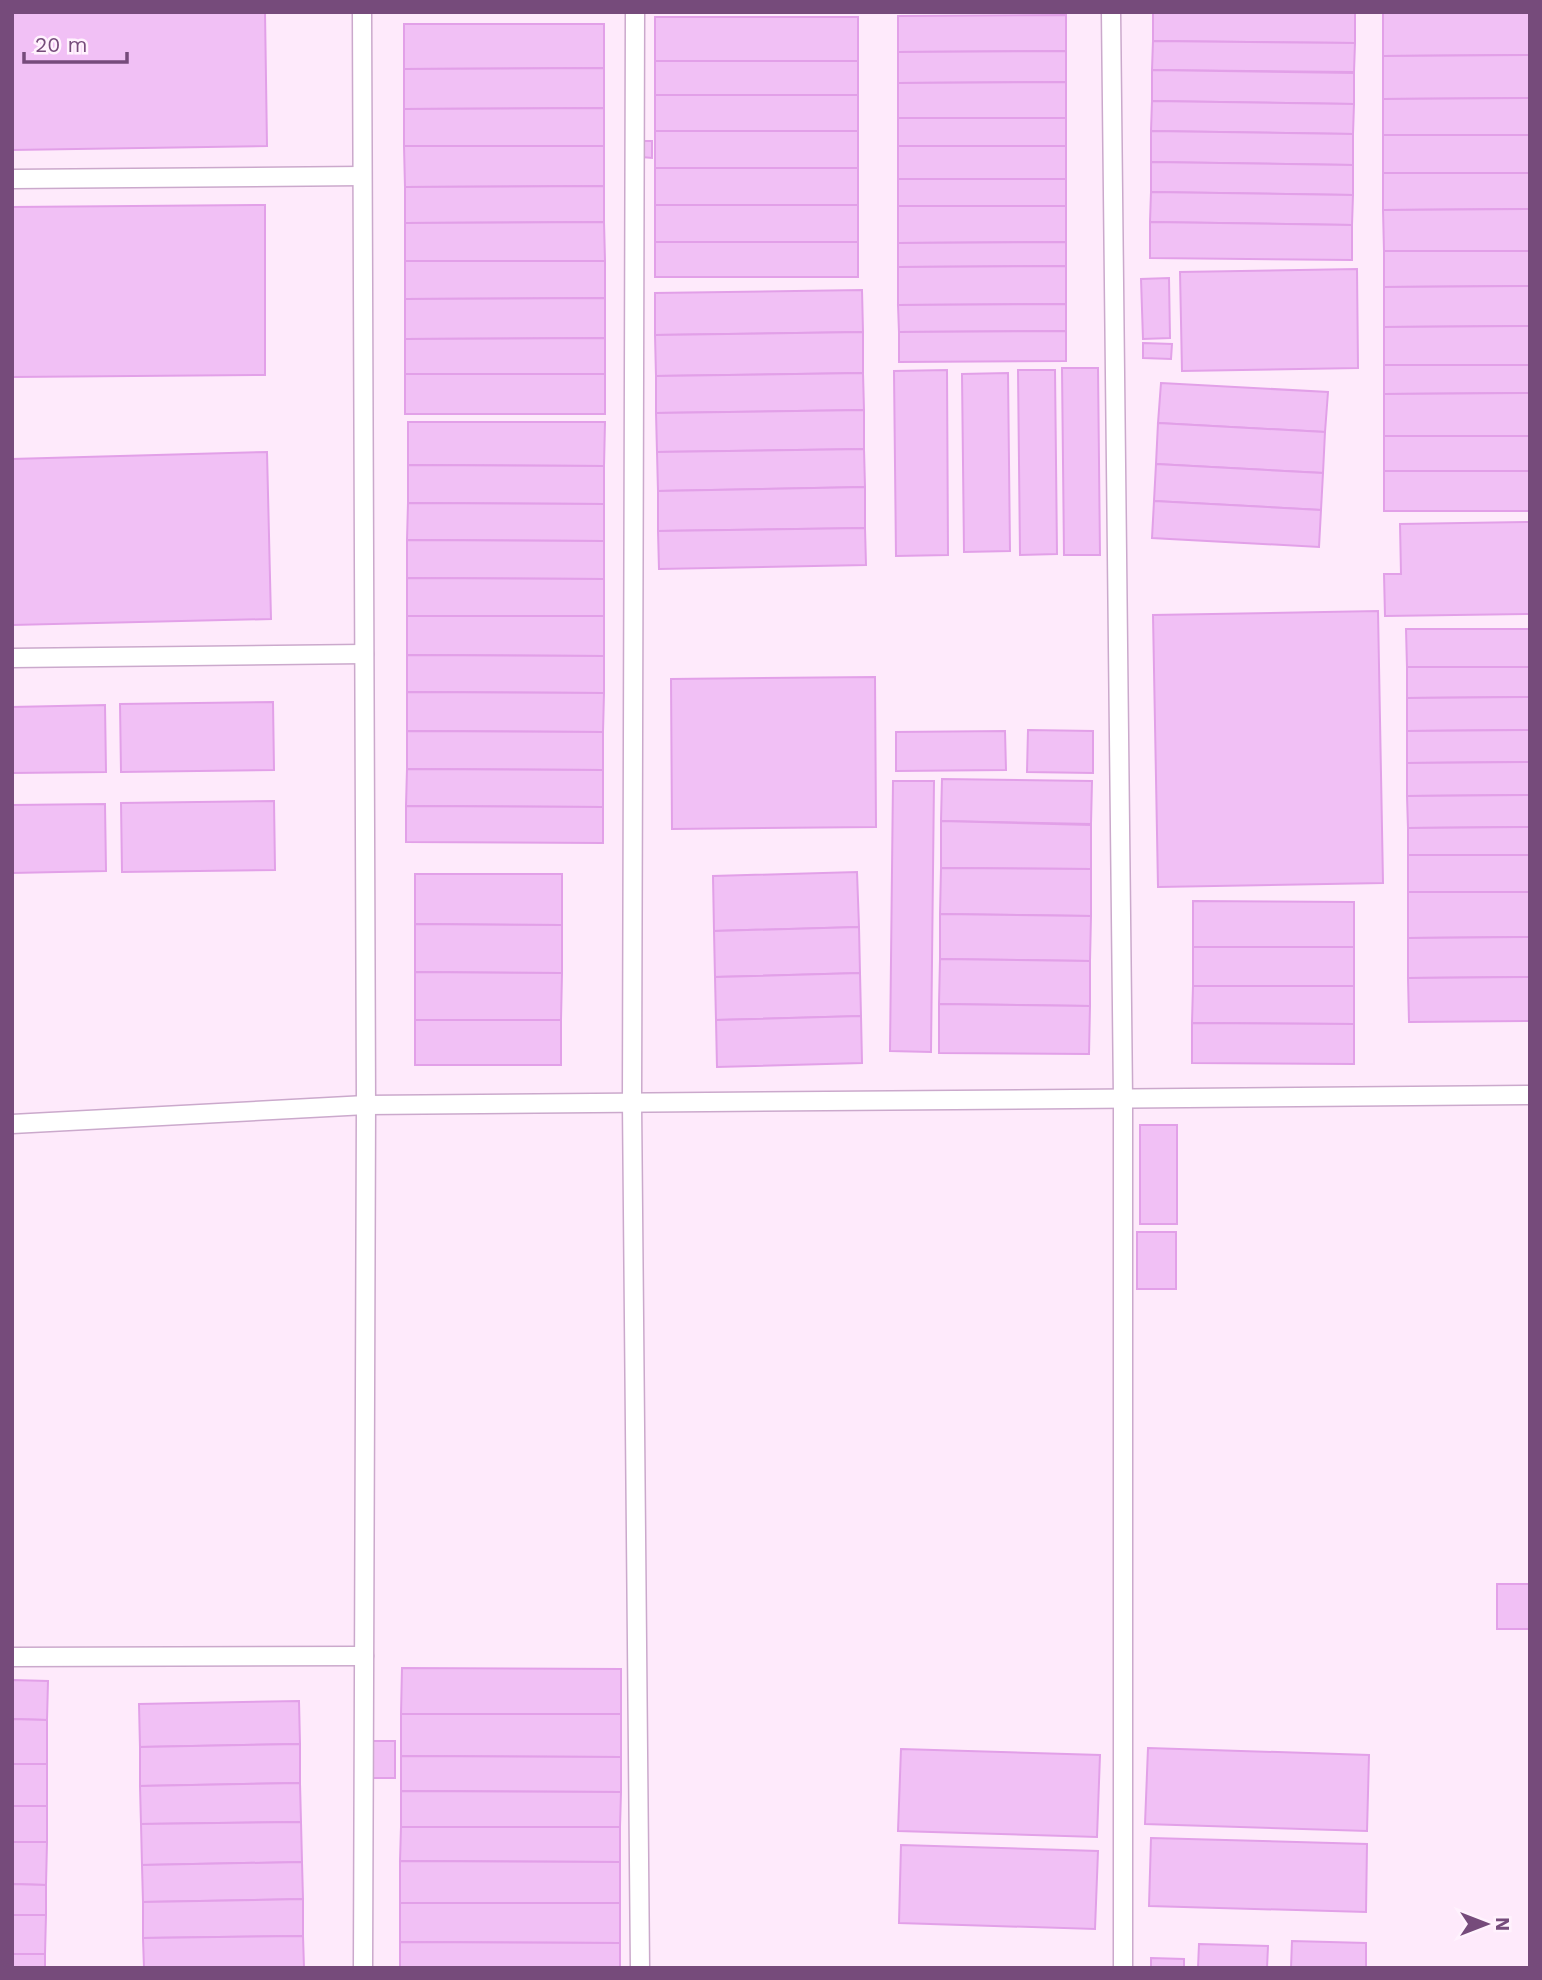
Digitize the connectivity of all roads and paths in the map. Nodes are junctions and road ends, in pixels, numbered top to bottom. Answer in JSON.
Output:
{"nodes":[{"id":1,"x":362,"y":12,"type":"edge"},
{"id":2,"x":635,"y":12,"type":"edge"},
{"id":3,"x":1111,"y":12,"type":"edge"},
{"id":4,"x":362,"y":176,"type":"junction"},
{"id":5,"x":12,"y":179,"type":"edge"},
{"id":6,"x":364,"y":654,"type":"junction"},
{"id":7,"x":12,"y":658,"type":"edge"},
{"id":8,"x":1530,"y":1095,"type":"edge"},
{"id":9,"x":1123,"y":1098,"type":"junction"},
{"id":10,"x":632,"y":1103,"type":"junction"},
{"id":11,"x":366,"y":1105,"type":"junction"},
{"id":12,"x":12,"y":1124,"type":"edge"},
{"id":13,"x":364,"y":1656,"type":"junction"},
{"id":14,"x":12,"y":1657,"type":"edge"},
{"id":15,"x":363,"y":1968,"type":"edge"},
{"id":16,"x":640,"y":1968,"type":"edge"},
{"id":17,"x":1123,"y":1968,"type":"edge"}],
"edges":[{"from":1,"to":4,"type":"lane"},
{"from":2,"to":10,"type":"lane"},
{"from":3,"to":9,"type":"lane"},
{"from":4,"to":5,"type":"lane"},
{"from":4,"to":6,"type":"lane"},
{"from":6,"to":7,"type":"lane"},
{"from":6,"to":11,"type":"lane"},
{"from":8,"to":9,"type":"lane"},
{"from":9,"to":10,"type":"lane"},
{"from":9,"to":17,"type":"lane"},
{"from":10,"to":11,"type":"lane"},
{"from":10,"to":16,"type":"lane"},
{"from":11,"to":12,"type":"lane"},
{"from":11,"to":13,"type":"lane"},
{"from":13,"to":14,"type":"lane"},
{"from":13,"to":15,"type":"lane"}]}
